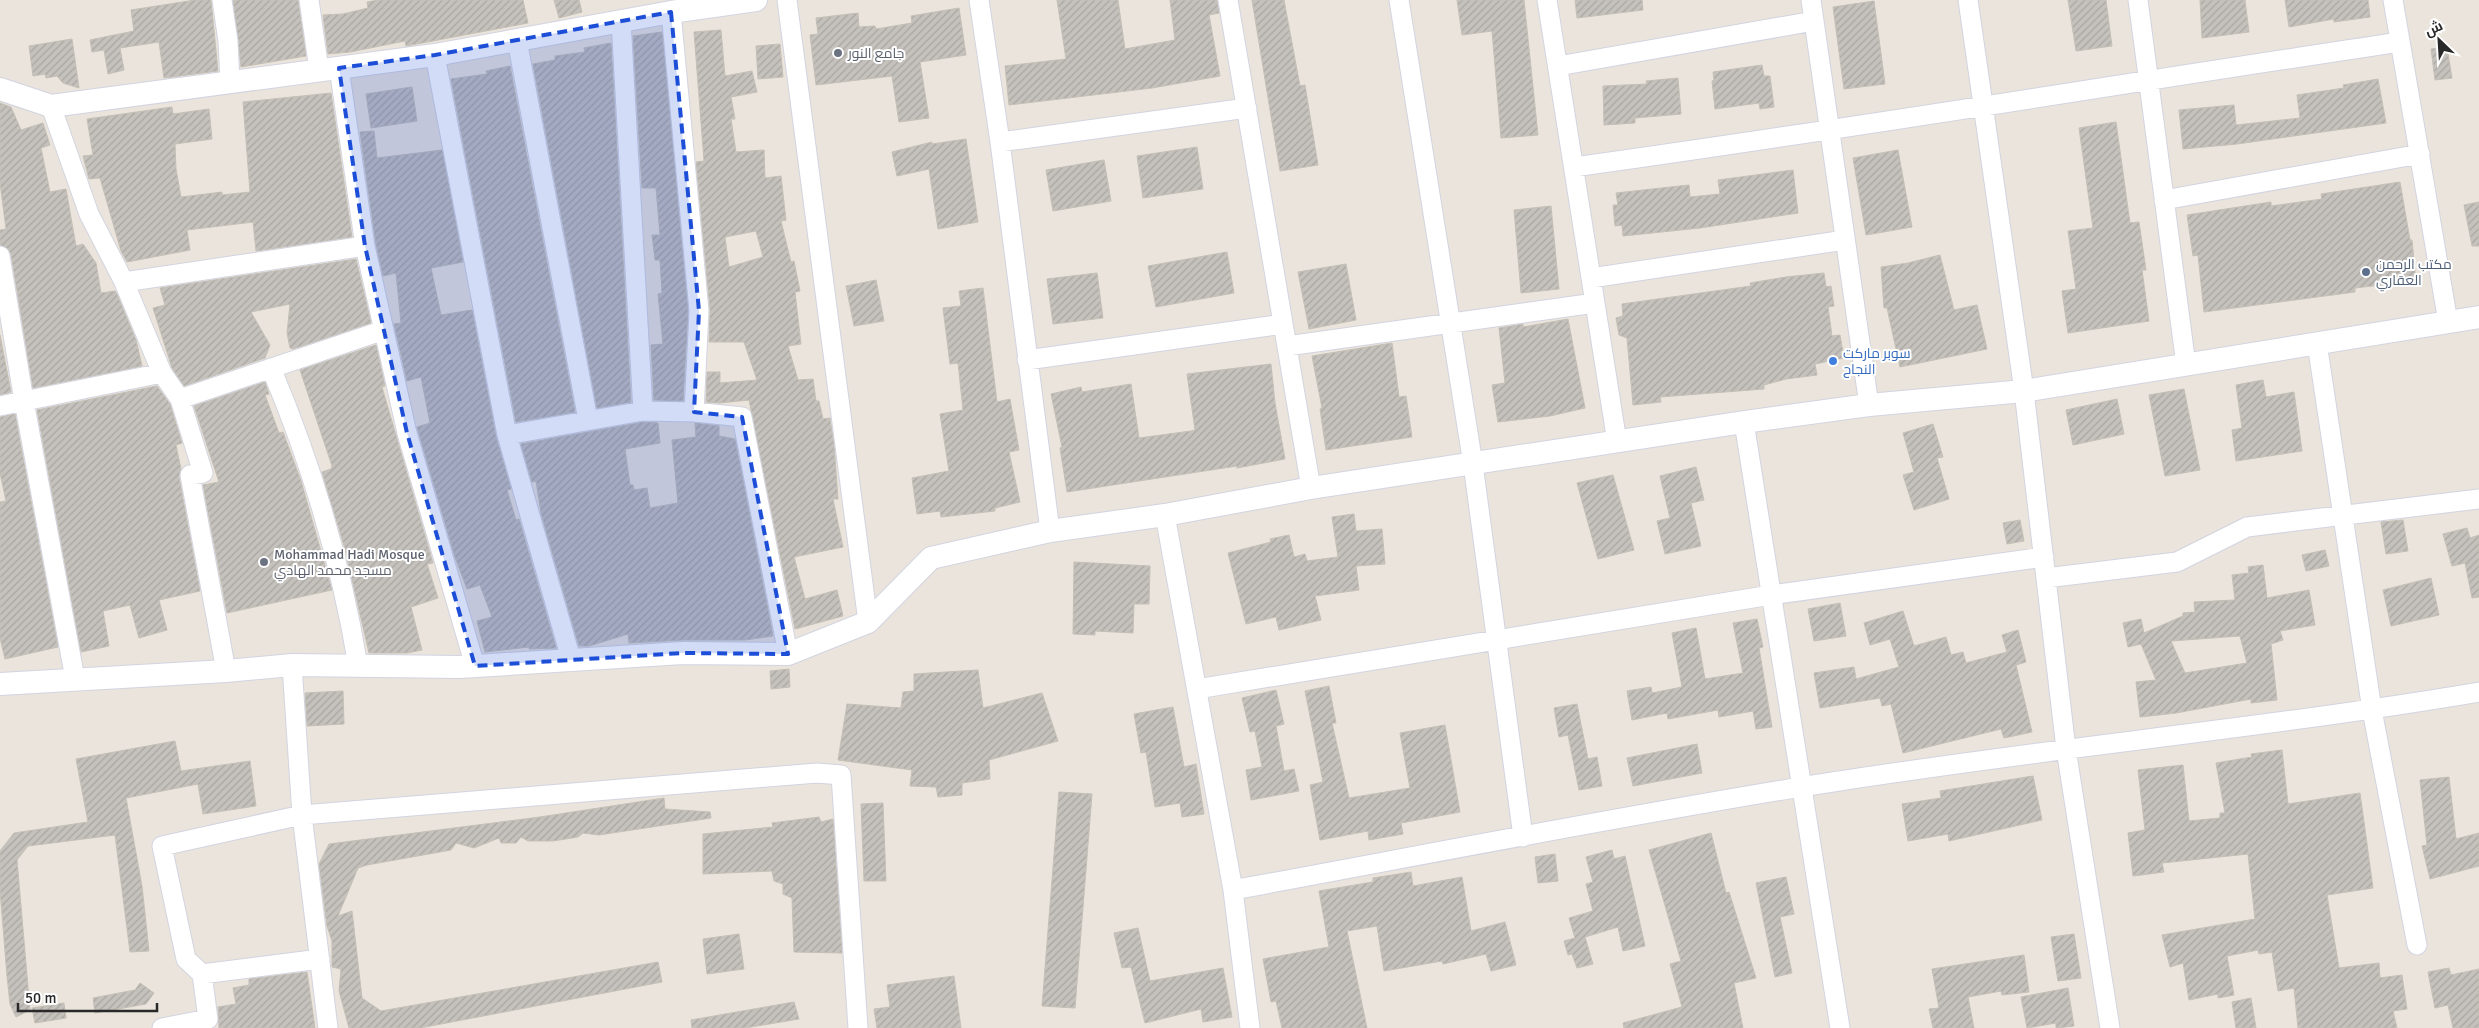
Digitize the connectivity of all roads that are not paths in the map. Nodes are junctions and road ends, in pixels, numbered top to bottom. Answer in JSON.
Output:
{"nodes":[{"id":1,"x":222,"y":0,"type":"edge"},
{"id":2,"x":309,"y":0,"type":"edge"},
{"id":3,"x":756,"y":0,"type":"edge"},
{"id":4,"x":787,"y":0,"type":"edge"},
{"id":5,"x":979,"y":0,"type":"edge"},
{"id":6,"x":1228,"y":0,"type":"edge"},
{"id":7,"x":1399,"y":0,"type":"edge"},
{"id":8,"x":1547,"y":0,"type":"edge"},
{"id":9,"x":1811,"y":0,"type":"edge"},
{"id":10,"x":1968,"y":0,"type":"edge"},
{"id":11,"x":2138,"y":0,"type":"edge"},
{"id":12,"x":2393,"y":0,"type":"edge"},
{"id":13,"x":671,"y":12,"type":"junction"},
{"id":14,"x":621,"y":21,"type":"junction"},
{"id":15,"x":1814,"y":21,"type":"junction"},
{"id":16,"x":517,"y":40,"type":"junction"},
{"id":17,"x":2400,"y":42,"type":"junction"},
{"id":18,"x":435,"y":55,"type":"junction"},
{"id":19,"x":1558,"y":66,"type":"junction"},
{"id":20,"x":329,"y":69,"type":"junction"},
{"id":21,"x":2148,"y":80,"type":"junction"},
{"id":22,"x":230,"y":81,"type":"junction"},
{"id":23,"x":0,"y":89,"type":"edge"},
{"id":24,"x":1984,"y":105,"type":"junction"},
{"id":25,"x":51,"y":106,"type":"junction"},
{"id":26,"x":1246,"y":108,"type":"junction"},
{"id":27,"x":1830,"y":132,"type":"junction"},
{"id":28,"x":1000,"y":142,"type":"junction"},
{"id":29,"x":2420,"y":154,"type":"junction"},
{"id":30,"x":1574,"y":167,"type":"junction"},
{"id":31,"x":2164,"y":200,"type":"junction"},
{"id":32,"x":1845,"y":240,"type":"junction"},
{"id":33,"x":365,"y":246,"type":"junction"},
{"id":34,"x":0,"y":256,"type":"edge"},
{"id":35,"x":1591,"y":278,"type":"junction"},
{"id":36,"x":124,"y":282,"type":"junction"},
{"id":37,"x":1595,"y":303,"type":"junction"},
{"id":38,"x":2479,"y":317,"type":"edge"},
{"id":39,"x":2448,"y":322,"type":"junction"},
{"id":40,"x":1450,"y":323,"type":"junction"},
{"id":41,"x":1283,"y":324,"type":"junction"},
{"id":42,"x":384,"y":330,"type":"junction"},
{"id":43,"x":2317,"y":343,"type":"junction"},
{"id":44,"x":1287,"y":346,"type":"junction"},
{"id":45,"x":1027,"y":360,"type":"junction"},
{"id":46,"x":2186,"y":365,"type":"junction"},
{"id":47,"x":271,"y":368,"type":"junction"},
{"id":48,"x":162,"y":373,"type":"junction"},
{"id":49,"x":2024,"y":392,"type":"junction"},
{"id":50,"x":180,"y":399,"type":"junction"},
{"id":51,"x":24,"y":401,"type":"junction"},
{"id":52,"x":1869,"y":405,"type":"junction"},
{"id":53,"x":0,"y":406,"type":"edge"},
{"id":54,"x":643,"y":411,"type":"junction"},
{"id":55,"x":694,"y":412,"type":"junction"},
{"id":56,"x":588,"y":420,"type":"junction"},
{"id":57,"x":1744,"y":422,"type":"junction"},
{"id":58,"x":507,"y":436,"type":"junction"},
{"id":59,"x":1617,"y":442,"type":"junction"},
{"id":60,"x":1473,"y":464,"type":"junction"},
{"id":61,"x":1311,"y":488,"type":"junction"},
{"id":62,"x":2479,"y":499,"type":"edge"},
{"id":63,"x":1165,"y":515,"type":"junction"},
{"id":64,"x":2343,"y":515,"type":"junction"},
{"id":65,"x":1050,"y":531,"type":"junction"},
{"id":66,"x":2044,"y":557,"type":"junction"},
{"id":67,"x":2046,"y":578,"type":"junction"},
{"id":68,"x":1771,"y":595,"type":"junction"},
{"id":69,"x":868,"y":622,"type":"junction"},
{"id":70,"x":1496,"y":639,"type":"junction"},
{"id":71,"x":788,"y":654,"type":"junction"},
{"id":72,"x":571,"y":659,"type":"junction"},
{"id":73,"x":292,"y":665,"type":"junction"},
{"id":74,"x":358,"y":666,"type":"junction"},
{"id":75,"x":475,"y":666,"type":"junction"},
{"id":76,"x":226,"y":672,"type":"junction"},
{"id":77,"x":75,"y":679,"type":"junction"},
{"id":78,"x":0,"y":684,"type":"edge"},
{"id":79,"x":1197,"y":689,"type":"junction"},
{"id":80,"x":2479,"y":692,"type":"edge"},
{"id":81,"x":2372,"y":710,"type":"junction"},
{"id":82,"x":2066,"y":749,"type":"junction"},
{"id":83,"x":1802,"y":787,"type":"junction"},
{"id":84,"x":302,"y":815,"type":"junction"},
{"id":85,"x":1523,"y":837,"type":"junction"},
{"id":86,"x":1233,"y":890,"type":"junction"},
{"id":87,"x":2417,"y":945,"type":"dead end"},
{"id":88,"x":320,"y":959,"type":"junction"},
{"id":89,"x":202,"y":974,"type":"junction"},
{"id":90,"x":162,"y":1028,"type":"edge"},
{"id":91,"x":328,"y":1028,"type":"edge"},
{"id":92,"x":858,"y":1028,"type":"edge"},
{"id":93,"x":1250,"y":1028,"type":"edge"},
{"id":94,"x":1840,"y":1028,"type":"edge"},
{"id":95,"x":2110,"y":1028,"type":"edge"}],
"edges":[{"from":1,"to":22,"type":"street"},
{"from":2,"to":20,"type":"street"},
{"from":3,"to":13,"type":"street"},
{"from":4,"to":69,"type":"street"},
{"from":5,"to":28,"type":"street"},
{"from":6,"to":26,"type":"street"},
{"from":7,"to":40,"type":"street"},
{"from":8,"to":19,"type":"street"},
{"from":9,"to":15,"type":"street"},
{"from":10,"to":24,"type":"street"},
{"from":11,"to":21,"type":"street"},
{"from":12,"to":17,"type":"street"},
{"from":13,"to":14,"type":"street"},
{"from":13,"to":55,"type":"street"},
{"from":14,"to":16,"type":"street"},
{"from":14,"to":54,"type":"street"},
{"from":15,"to":19,"type":"street"},
{"from":15,"to":27,"type":"street"},
{"from":16,"to":18,"type":"street"},
{"from":16,"to":56,"type":"street"},
{"from":17,"to":21,"type":"street"},
{"from":17,"to":29,"type":"street"},
{"from":18,"to":20,"type":"street"},
{"from":18,"to":58,"type":"street"},
{"from":19,"to":30,"type":"street"},
{"from":20,"to":22,"type":"street"},
{"from":20,"to":33,"type":"street"},
{"from":21,"to":24,"type":"street"},
{"from":21,"to":31,"type":"street"},
{"from":22,"to":25,"type":"street"},
{"from":23,"to":25,"type":"street"},
{"from":24,"to":27,"type":"street"},
{"from":24,"to":49,"type":"street"},
{"from":25,"to":36,"type":"street"},
{"from":26,"to":28,"type":"street"},
{"from":26,"to":41,"type":"street"},
{"from":27,"to":30,"type":"street"},
{"from":27,"to":32,"type":"street"},
{"from":28,"to":45,"type":"street"},
{"from":29,"to":31,"type":"street"},
{"from":29,"to":39,"type":"street"},
{"from":30,"to":35,"type":"street"},
{"from":31,"to":46,"type":"street"},
{"from":32,"to":35,"type":"street"},
{"from":32,"to":52,"type":"street"},
{"from":33,"to":36,"type":"street"},
{"from":33,"to":42,"type":"street"},
{"from":34,"to":51,"type":"street"},
{"from":35,"to":37,"type":"street"},
{"from":36,"to":48,"type":"street"},
{"from":37,"to":40,"type":"street"},
{"from":37,"to":59,"type":"street"},
{"from":38,"to":39,"type":"street"},
{"from":39,"to":43,"type":"street"},
{"from":40,"to":44,"type":"street"},
{"from":40,"to":60,"type":"street"},
{"from":41,"to":44,"type":"street"},
{"from":41,"to":45,"type":"street"},
{"from":42,"to":47,"type":"street"},
{"from":42,"to":75,"type":"street"},
{"from":43,"to":46,"type":"street"},
{"from":43,"to":64,"type":"street"},
{"from":44,"to":61,"type":"street"},
{"from":45,"to":65,"type":"street"},
{"from":46,"to":49,"type":"street"},
{"from":47,"to":50,"type":"street"},
{"from":47,"to":74,"type":"street"},
{"from":48,"to":50,"type":"street"},
{"from":48,"to":51,"type":"street"},
{"from":49,"to":52,"type":"street"},
{"from":49,"to":66,"type":"street"},
{"from":50,"to":76,"type":"street"},
{"from":51,"to":53,"type":"street"},
{"from":51,"to":77,"type":"street"},
{"from":52,"to":57,"type":"street"},
{"from":54,"to":55,"type":"street"},
{"from":54,"to":56,"type":"street"},
{"from":55,"to":71,"type":"street"},
{"from":56,"to":58,"type":"street"},
{"from":57,"to":59,"type":"street"},
{"from":57,"to":68,"type":"street"},
{"from":58,"to":72,"type":"street"},
{"from":59,"to":60,"type":"street"},
{"from":60,"to":61,"type":"street"},
{"from":60,"to":70,"type":"street"},
{"from":61,"to":63,"type":"street"},
{"from":62,"to":64,"type":"street"},
{"from":63,"to":65,"type":"street"},
{"from":63,"to":79,"type":"street"},
{"from":64,"to":67,"type":"street"},
{"from":64,"to":81,"type":"street"},
{"from":65,"to":69,"type":"street"},
{"from":66,"to":67,"type":"street"},
{"from":66,"to":68,"type":"street"},
{"from":67,"to":82,"type":"street"},
{"from":68,"to":70,"type":"street"},
{"from":68,"to":83,"type":"street"},
{"from":69,"to":71,"type":"street"},
{"from":70,"to":79,"type":"street"},
{"from":70,"to":85,"type":"street"},
{"from":71,"to":72,"type":"street"},
{"from":72,"to":75,"type":"street"},
{"from":73,"to":74,"type":"street"},
{"from":73,"to":76,"type":"street"},
{"from":73,"to":84,"type":"street"},
{"from":74,"to":75,"type":"street"},
{"from":76,"to":77,"type":"street"},
{"from":77,"to":78,"type":"street"},
{"from":79,"to":86,"type":"street"},
{"from":80,"to":81,"type":"street"},
{"from":81,"to":82,"type":"street"},
{"from":81,"to":87,"type":"street"},
{"from":82,"to":83,"type":"street"},
{"from":82,"to":95,"type":"street"},
{"from":83,"to":85,"type":"street"},
{"from":83,"to":94,"type":"street"},
{"from":84,"to":88,"type":"street"},
{"from":84,"to":89,"type":"street"},
{"from":84,"to":92,"type":"street"},
{"from":85,"to":86,"type":"street"},
{"from":86,"to":93,"type":"street"},
{"from":88,"to":89,"type":"street"},
{"from":88,"to":91,"type":"street"},
{"from":89,"to":90,"type":"street"}]}
